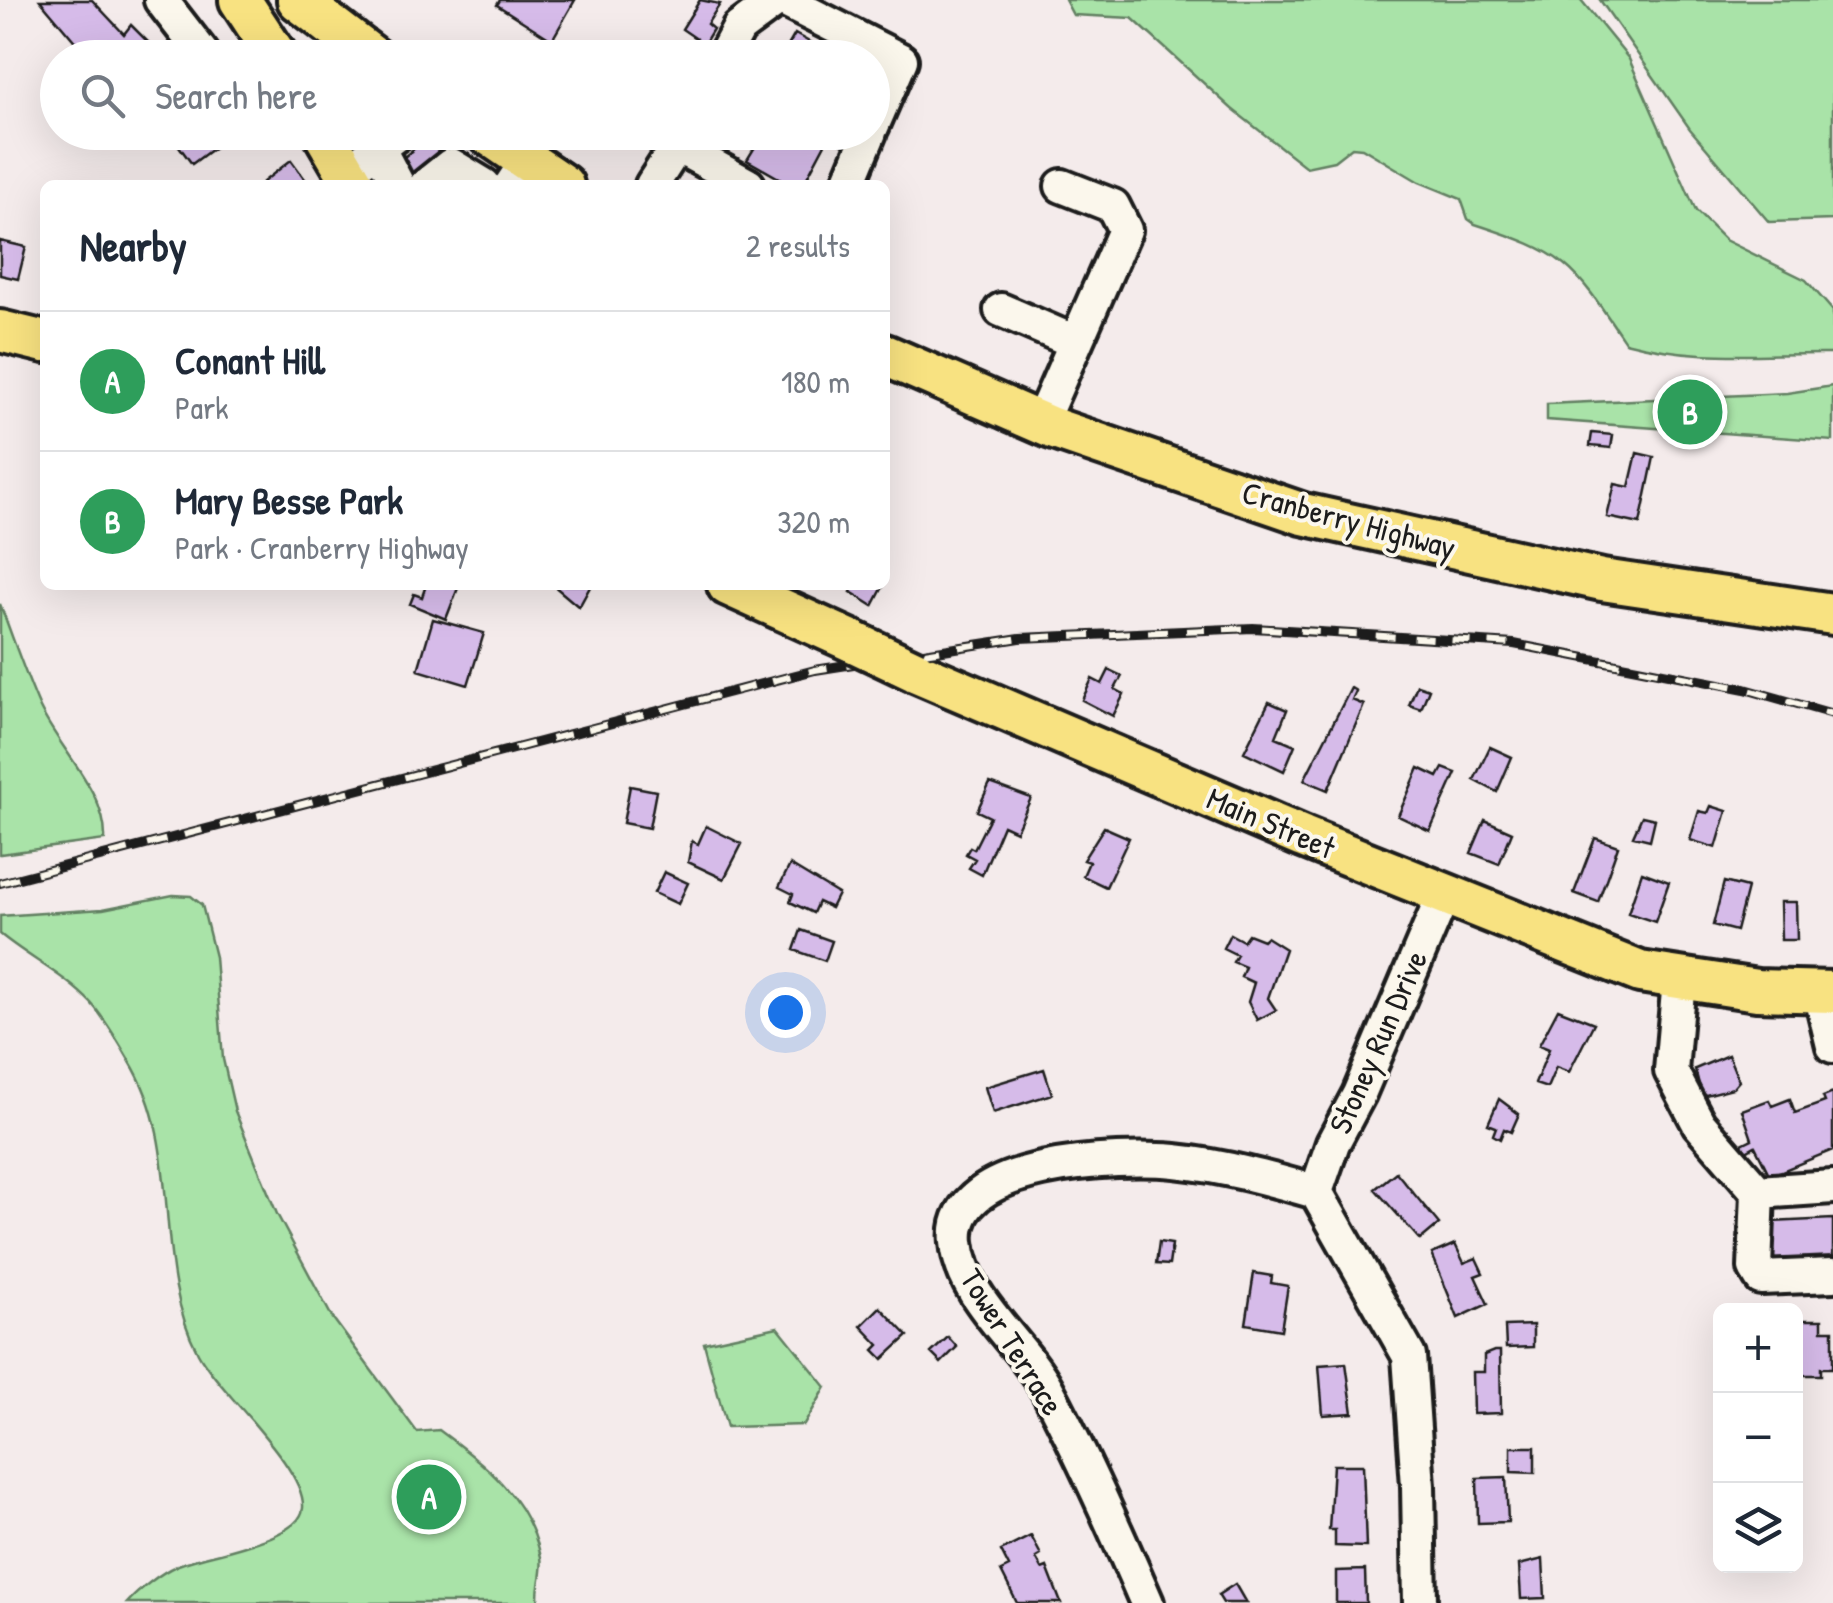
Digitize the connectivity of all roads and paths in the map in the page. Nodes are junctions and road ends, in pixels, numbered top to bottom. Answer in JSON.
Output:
{"nodes":[{"id":1,"x":161,"y":0,"type":"edge"},
{"id":2,"x":240,"y":0,"type":"edge"},
{"id":3,"x":298,"y":0,"type":"edge"},
{"id":4,"x":780,"y":0,"type":"edge"},
{"id":5,"x":192,"y":40,"type":"edge"},
{"id":6,"x":266,"y":40,"type":"edge"},
{"id":7,"x":339,"y":40,"type":"edge"},
{"id":8,"x":733,"y":40,"type":"edge"},
{"id":9,"x":861,"y":40,"type":"edge"},
{"id":10,"x":890,"y":55,"type":"edge"},
{"id":11,"x":890,"y":86,"type":"edge"},
{"id":12,"x":500,"y":150,"type":"edge"},
{"id":13,"x":674,"y":150,"type":"edge"},
{"id":14,"x":695,"y":150,"type":"edge"},
{"id":15,"x":863,"y":150,"type":"edge"},
{"id":16,"x":367,"y":158,"type":"edge"},
{"id":17,"x":519,"y":173,"type":"edge"},
{"id":18,"x":392,"y":180,"type":"edge"},
{"id":19,"x":432,"y":180,"type":"edge"},
{"id":20,"x":476,"y":180,"type":"edge"},
{"id":21,"x":545,"y":180,"type":"edge"},
{"id":22,"x":655,"y":180,"type":"edge"},
{"id":23,"x":740,"y":180,"type":"edge"},
{"id":24,"x":850,"y":180,"type":"edge"},
{"id":25,"x":1062,"y":186,"type":"dead end"},
{"id":26,"x":1001,"y":310,"type":"dead end"},
{"id":27,"x":0,"y":331,"type":"edge"},
{"id":28,"x":40,"y":341,"type":"edge"},
{"id":29,"x":1075,"y":342,"type":"junction"},
{"id":30,"x":890,"y":356,"type":"edge"},
{"id":31,"x":1040,"y":424,"type":"junction"},
{"id":32,"x":739,"y":590,"type":"edge"},
{"id":33,"x":1833,"y":614,"type":"edge"},
{"id":34,"x":1444,"y":894,"type":"junction"},
{"id":35,"x":1679,"y":980,"type":"junction"},
{"id":36,"x":1827,"y":992,"type":"edge"},
{"id":37,"x":1833,"y":1046,"type":"edge"},
{"id":38,"x":1833,"y":1186,"type":"edge"},
{"id":39,"x":1316,"y":1192,"type":"junction"},
{"id":40,"x":1758,"y":1192,"type":"junction"},
{"id":41,"x":1833,"y":1275,"type":"edge"},
{"id":42,"x":1147,"y":1603,"type":"edge"},
{"id":43,"x":1420,"y":1603,"type":"edge"}],
"edges":[{"from":1,"to":5,"type":"street"},
{"from":2,"to":6,"type":"main road"},
{"from":3,"to":7,"type":"main road"},
{"from":4,"to":8,"type":"street"},
{"from":4,"to":9,"type":"street"},
{"from":10,"to":11,"type":"street"},
{"from":12,"to":17,"type":"main road"},
{"from":13,"to":22,"type":"street"},
{"from":14,"to":23,"type":"street"},
{"from":15,"to":24,"type":"street"},
{"from":16,"to":18,"type":"street"},
{"from":17,"to":21,"type":"main road"},
{"from":19,"to":20,"type":"street"},
{"from":25,"to":29,"type":"street"},
{"from":26,"to":29,"type":"street"},
{"from":27,"to":28,"type":"main road"},
{"from":29,"to":31,"type":"street"},
{"from":30,"to":31,"type":"main road","name":"Cranberry Highway"},
{"from":31,"to":33,"type":"main road","name":"Cranberry Highway"},
{"from":32,"to":34,"type":"main road","name":"Main Street","bridge":true},
{"from":34,"to":35,"type":"main road","name":"Main Street"},
{"from":34,"to":39,"type":"street","name":"Stoney Run Drive"},
{"from":35,"to":36,"type":"main road","name":"Main Street"},
{"from":35,"to":40,"type":"street"},
{"from":36,"to":37,"type":"street"},
{"from":38,"to":40,"type":"street"},
{"from":39,"to":42,"type":"street","name":"Tower Terrace"},
{"from":39,"to":43,"type":"street"},
{"from":40,"to":41,"type":"street"}]}
